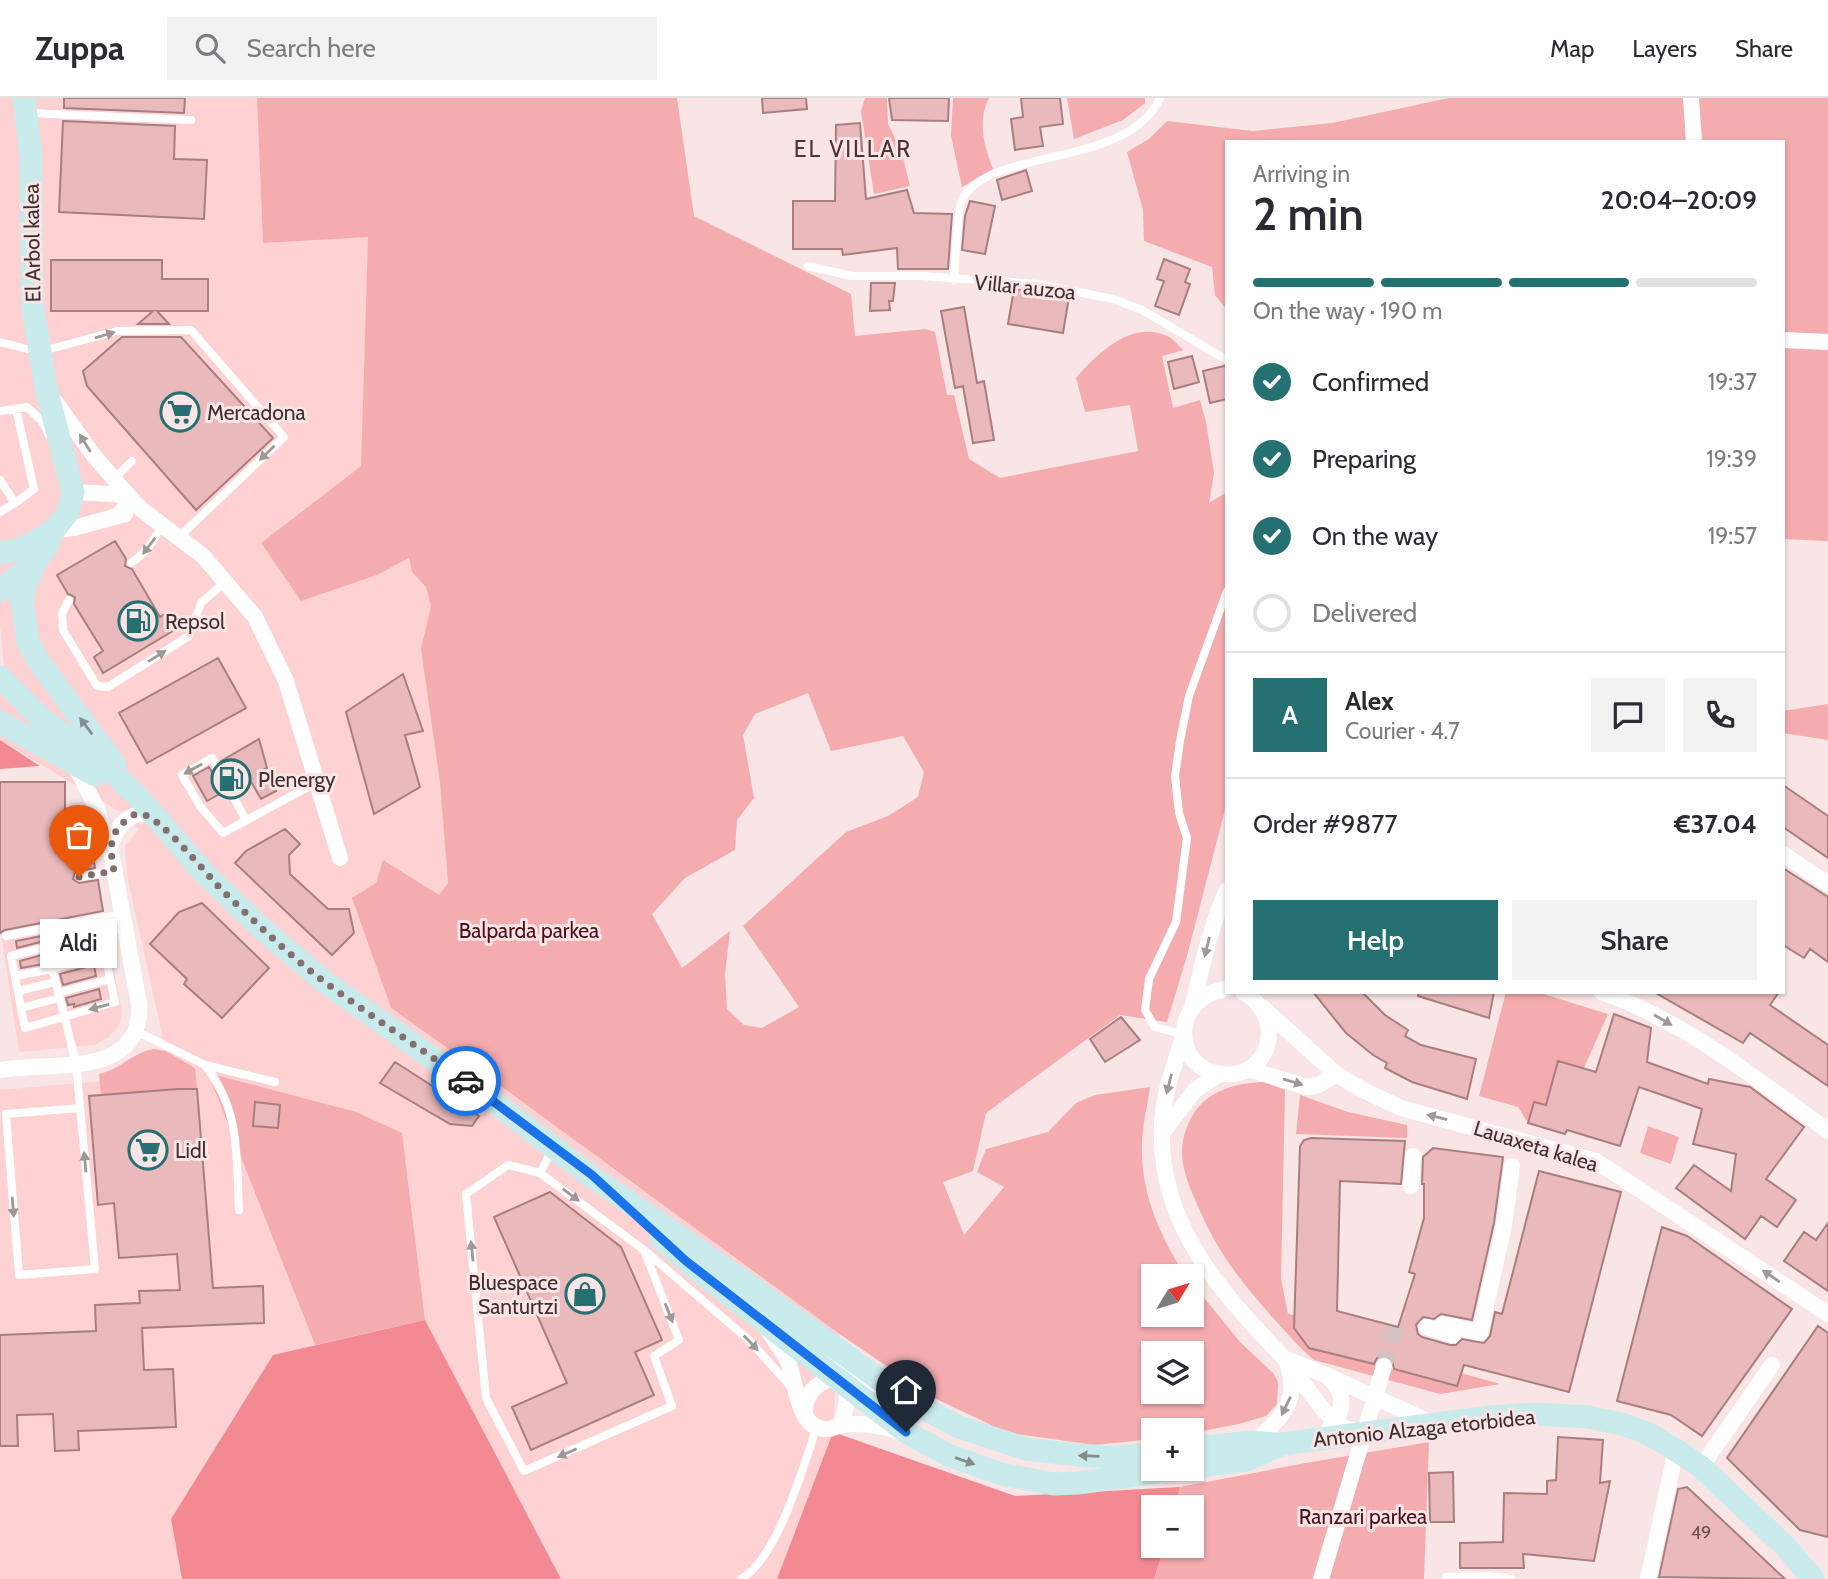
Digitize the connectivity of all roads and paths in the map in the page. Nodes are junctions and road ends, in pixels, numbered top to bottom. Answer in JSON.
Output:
{"nodes":[{"id":1,"x":1160,"y":98,"type":"edge"},
{"id":2,"x":1691,"y":98,"type":"edge"},
{"id":3,"x":25,"y":105,"type":"edge"},
{"id":4,"x":191,"y":120,"type":"dead end"},
{"id":5,"x":1694,"y":140,"type":"edge"},
{"id":6,"x":808,"y":266,"type":"dead end"},
{"id":7,"x":954,"y":279,"type":"junction"},
{"id":8,"x":1785,"y":340,"type":"edge"},
{"id":9,"x":0,"y":342,"type":"edge"},
{"id":10,"x":1828,"y":342,"type":"edge"},
{"id":11,"x":39,"y":352,"type":"junction"},
{"id":12,"x":1225,"y":359,"type":"edge"},
{"id":13,"x":46,"y":388,"type":"junction"},
{"id":14,"x":27,"y":407,"type":"junction"},
{"id":15,"x":16,"y":409,"type":"junction"},
{"id":16,"x":0,"y":411,"type":"edge"},
{"id":17,"x":132,"y":461,"type":"dead end"},
{"id":18,"x":115,"y":478,"type":"junction"},
{"id":19,"x":0,"y":480,"type":"edge"},
{"id":20,"x":73,"y":492,"type":"junction"},
{"id":21,"x":128,"y":495,"type":"junction"},
{"id":22,"x":15,"y":503,"type":"junction"},
{"id":23,"x":141,"y":509,"type":"junction"},
{"id":24,"x":0,"y":512,"type":"edge"},
{"id":25,"x":117,"y":516,"type":"junction"},
{"id":26,"x":162,"y":525,"type":"junction"},
{"id":27,"x":54,"y":530,"type":"junction"},
{"id":28,"x":179,"y":537,"type":"junction"},
{"id":29,"x":0,"y":553,"type":"edge"},
{"id":30,"x":36,"y":561,"type":"junction"},
{"id":31,"x":131,"y":562,"type":"dead end"},
{"id":32,"x":225,"y":582,"type":"junction"},
{"id":33,"x":0,"y":591,"type":"edge"},
{"id":34,"x":1225,"y":597,"type":"edge"},
{"id":35,"x":69,"y":600,"type":"dead end"},
{"id":36,"x":0,"y":677,"type":"edge"},
{"id":37,"x":0,"y":722,"type":"edge"},
{"id":38,"x":73,"y":762,"type":"junction"},
{"id":39,"x":318,"y":781,"type":"junction"},
{"id":40,"x":143,"y":808,"type":"junction"},
{"id":41,"x":97,"y":809,"type":"junction"},
{"id":42,"x":246,"y":820,"type":"junction"},
{"id":43,"x":121,"y":823,"type":"junction"},
{"id":44,"x":110,"y":847,"type":"junction"},
{"id":45,"x":1785,"y":855,"type":"edge"},
{"id":46,"x":340,"y":858,"type":"dead end"},
{"id":47,"x":114,"y":871,"type":"junction"},
{"id":48,"x":79,"y":877,"type":"dead end"},
{"id":49,"x":1828,"y":884,"type":"edge"},
{"id":50,"x":1225,"y":895,"type":"edge"},
{"id":51,"x":124,"y":921,"type":"junction"},
{"id":52,"x":101,"y":934,"type":"junction"},
{"id":53,"x":6,"y":936,"type":"dead end"},
{"id":54,"x":47,"y":947,"type":"junction"},
{"id":55,"x":105,"y":955,"type":"junction"},
{"id":56,"x":52,"y":969,"type":"junction"},
{"id":57,"x":15,"y":976,"type":"junction"},
{"id":58,"x":110,"y":979,"type":"junction"},
{"id":59,"x":55,"y":982,"type":"junction"},
{"id":60,"x":1225,"y":989,"type":"edge"},
{"id":61,"x":18,"y":991,"type":"junction"},
{"id":62,"x":1606,"y":994,"type":"edge"},
{"id":63,"x":59,"y":996,"type":"junction"},
{"id":64,"x":1259,"y":1000,"type":"edge"},
{"id":65,"x":1193,"y":1005,"type":"junction"},
{"id":66,"x":21,"y":1008,"type":"junction"},
{"id":67,"x":64,"y":1016,"type":"junction"},
{"id":68,"x":136,"y":1031,"type":"junction"},
{"id":69,"x":1184,"y":1035,"type":"junction"},
{"id":70,"x":76,"y":1063,"type":"junction"},
{"id":71,"x":205,"y":1065,"type":"junction"},
{"id":72,"x":1248,"y":1069,"type":"junction"},
{"id":73,"x":0,"y":1070,"type":"edge"},
{"id":74,"x":1220,"y":1074,"type":"junction"},
{"id":75,"x":1336,"y":1074,"type":"junction"},
{"id":76,"x":275,"y":1082,"type":"dead end"},
{"id":77,"x":80,"y":1108,"type":"junction"},
{"id":78,"x":1828,"y":1131,"type":"edge"},
{"id":79,"x":1161,"y":1134,"type":"junction"},
{"id":80,"x":554,"y":1146,"type":"junction"},
{"id":81,"x":1512,"y":1166,"type":"dead end"},
{"id":82,"x":540,"y":1173,"type":"junction"},
{"id":83,"x":592,"y":1175,"type":"junction"},
{"id":84,"x":239,"y":1210,"type":"dead end"},
{"id":85,"x":644,"y":1250,"type":"junction"},
{"id":86,"x":746,"y":1283,"type":"junction"},
{"id":87,"x":1828,"y":1314,"type":"edge"},
{"id":88,"x":760,"y":1318,"type":"junction"},
{"id":89,"x":1443,"y":1324,"type":"dead end"},
{"id":90,"x":1426,"y":1327,"type":"dead end"},
{"id":91,"x":1483,"y":1343,"type":"dead end"},
{"id":92,"x":1286,"y":1360,"type":"junction"},
{"id":93,"x":1772,"y":1365,"type":"dead end"},
{"id":94,"x":1384,"y":1366,"type":"tunnel mouth"},
{"id":95,"x":1326,"y":1375,"type":"junction"},
{"id":96,"x":841,"y":1379,"type":"junction"},
{"id":97,"x":793,"y":1389,"type":"junction"},
{"id":98,"x":805,"y":1414,"type":"junction"},
{"id":99,"x":1336,"y":1421,"type":"junction"},
{"id":100,"x":1434,"y":1424,"type":"junction"},
{"id":101,"x":840,"y":1425,"type":"junction"},
{"id":102,"x":817,"y":1426,"type":"junction"},
{"id":103,"x":1360,"y":1434,"type":"junction"},
{"id":104,"x":913,"y":1436,"type":"junction"},
{"id":105,"x":1254,"y":1442,"type":"junction"},
{"id":106,"x":1282,"y":1444,"type":"junction"},
{"id":107,"x":1204,"y":1447,"type":"edge"},
{"id":108,"x":1026,"y":1449,"type":"junction"},
{"id":109,"x":1676,"y":1450,"type":"junction"},
{"id":110,"x":1141,"y":1454,"type":"edge"},
{"id":111,"x":1204,"y":1465,"type":"edge"},
{"id":112,"x":1701,"y":1468,"type":"junction"},
{"id":113,"x":1141,"y":1474,"type":"edge"},
{"id":114,"x":1785,"y":1546,"type":"junction"},
{"id":115,"x":1828,"y":1573,"type":"edge"},
{"id":116,"x":1446,"y":1577,"type":"dead end"},
{"id":117,"x":741,"y":1579,"type":"edge"},
{"id":118,"x":1321,"y":1579,"type":"edge"},
{"id":119,"x":1511,"y":1579,"type":"edge"},
{"id":120,"x":1648,"y":1579,"type":"edge"},
{"id":121,"x":1812,"y":1579,"type":"edge"}],
"edges":[{"from":1,"to":7,"type":"lane"},
{"from":2,"to":5,"type":"street"},
{"from":3,"to":4,"type":"lane"},
{"from":3,"to":11,"type":"street","name":"El Arbol kalea"},
{"from":6,"to":7,"type":"lane","name":"Villar auzoa"},
{"from":7,"to":12,"type":"lane","name":"Villar auzoa"},
{"from":8,"to":10,"type":"street"},
{"from":9,"to":11,"type":"lane"},
{"from":11,"to":13,"type":"street","name":"El Arbol kalea"},
{"from":11,"to":28,"type":"lane","one_way":true},
{"from":13,"to":14,"type":"lane"},
{"from":18,"to":13,"type":"street","name":"El Arbol kalea","one_way":true},
{"from":13,"to":20,"type":"street","name":"El Arbol kalea"},
{"from":14,"to":15,"type":"lane"},
{"from":14,"to":20,"type":"lane"},
{"from":15,"to":16,"type":"lane"},
{"from":15,"to":22,"type":"lane"},
{"from":17,"to":18,"type":"lane"},
{"from":18,"to":21,"type":"street","name":"El Arbol kalea"},
{"from":19,"to":22,"type":"lane"},
{"from":20,"to":21,"type":"street"},
{"from":20,"to":27,"type":"street"},
{"from":21,"to":23,"type":"street","name":"El Arbol kalea"},
{"from":21,"to":25,"type":"street"},
{"from":22,"to":24,"type":"lane"},
{"from":23,"to":25,"type":"street"},
{"from":23,"to":26,"type":"street"},
{"from":25,"to":27,"type":"street"},
{"from":26,"to":28,"type":"street"},
{"from":26,"to":31,"type":"lane","one_way":true},
{"from":27,"to":29,"type":"street"},
{"from":27,"to":30,"type":"street"},
{"from":28,"to":32,"type":"street"},
{"from":30,"to":33,"type":"street"},
{"from":40,"to":30,"type":"street","one_way":true},
{"from":35,"to":32,"type":"lane","one_way":true},
{"from":32,"to":39,"type":"street"},
{"from":34,"to":69,"type":"lane"},
{"from":36,"to":40,"type":"street"},
{"from":37,"to":38,"type":"street"},
{"from":38,"to":40,"type":"street"},
{"from":38,"to":41,"type":"street"},
{"from":39,"to":42,"type":"lane"},
{"from":39,"to":46,"type":"street"},
{"from":40,"to":43,"type":"street"},
{"from":40,"to":80,"type":"street"},
{"from":41,"to":43,"type":"street"},
{"from":41,"to":44,"type":"street"},
{"from":42,"to":42,"type":"lane","one_way":true},
{"from":43,"to":44,"type":"street"},
{"from":44,"to":47,"type":"street"},
{"from":45,"to":49,"type":"street"},
{"from":47,"to":48,"type":"lane"},
{"from":47,"to":51,"type":"street"},
{"from":50,"to":65,"type":"street","one_way":true},
{"from":51,"to":52,"type":"lane"},
{"from":51,"to":53,"type":"lane"},
{"from":51,"to":68,"type":"street"},
{"from":52,"to":54,"type":"lane"},
{"from":52,"to":55,"type":"lane"},
{"from":54,"to":56,"type":"lane"},
{"from":54,"to":57,"type":"lane"},
{"from":55,"to":56,"type":"lane"},
{"from":55,"to":58,"type":"lane"},
{"from":56,"to":57,"type":"lane"},
{"from":56,"to":59,"type":"lane"},
{"from":57,"to":61,"type":"lane"},
{"from":58,"to":63,"type":"lane"},
{"from":58,"to":67,"type":"lane","one_way":true},
{"from":59,"to":61,"type":"lane"},
{"from":59,"to":63,"type":"lane"},
{"from":60,"to":65,"type":"street"},
{"from":61,"to":66,"type":"lane"},
{"from":62,"to":78,"type":"street","one_way":true},
{"from":63,"to":66,"type":"lane"},
{"from":63,"to":67,"type":"lane"},
{"from":64,"to":72,"type":"street"},
{"from":64,"to":75,"type":"street","name":"Lauaxeta kalea"},
{"from":65,"to":69,"type":"street"},
{"from":66,"to":67,"type":"lane"},
{"from":67,"to":70,"type":"lane"},
{"from":68,"to":70,"type":"street"},
{"from":68,"to":71,"type":"lane"},
{"from":69,"to":74,"type":"street"},
{"from":69,"to":79,"type":"street","one_way":true},
{"from":70,"to":73,"type":"street"},
{"from":70,"to":77,"type":"lane"},
{"from":71,"to":76,"type":"lane"},
{"from":71,"to":84,"type":"lane"},
{"from":72,"to":74,"type":"street"},
{"from":72,"to":75,"type":"street","one_way":true},
{"from":74,"to":79,"type":"street"},
{"from":87,"to":75,"type":"street","name":"Lauaxeta kalea","one_way":true},
{"from":77,"to":77,"type":"lane","one_way":true},
{"from":79,"to":92,"type":"street"},
{"from":80,"to":82,"type":"lane"},
{"from":80,"to":83,"type":"street"},
{"from":81,"to":89,"type":"street"},
{"from":82,"to":85,"type":"lane","one_way":true},
{"from":85,"to":82,"type":"lane","one_way":true},
{"from":83,"to":86,"type":"street"},
{"from":83,"to":88,"type":"street"},
{"from":85,"to":97,"type":"lane","one_way":true},
{"from":86,"to":96,"type":"street"},
{"from":86,"to":108,"type":"street"},
{"from":88,"to":96,"type":"street"},
{"from":88,"to":97,"type":"street"},
{"from":90,"to":91,"type":"street"},
{"from":92,"to":95,"type":"street"},
{"from":92,"to":99,"type":"street"},
{"from":92,"to":105,"type":"street","one_way":true},
{"from":93,"to":112,"type":"street"},
{"from":94,"to":118,"type":"street"},
{"from":95,"to":99,"type":"street"},
{"from":95,"to":100,"type":"street"},
{"from":96,"to":98,"type":"street"},
{"from":96,"to":101,"type":"street"},
{"from":96,"to":104,"type":"street"},
{"from":96,"to":108,"type":"street"},
{"from":97,"to":98,"type":"street"},
{"from":98,"to":102,"type":"street"},
{"from":99,"to":103,"type":"street"},
{"from":99,"to":106,"type":"street"},
{"from":100,"to":103,"type":"street","name":"Antonio Alzaga etorbidea"},
{"from":100,"to":109,"type":"street","name":"Antonio Alzaga etorbidea"},
{"from":101,"to":102,"type":"street"},
{"from":101,"to":104,"type":"street"},
{"from":102,"to":117,"type":"lane"},
{"from":103,"to":106,"type":"street","name":"Antonio Alzaga etorbidea"},
{"from":104,"to":113,"type":"street","one_way":true},
{"from":105,"to":106,"type":"street"},
{"from":105,"to":107,"type":"street"},
{"from":106,"to":111,"type":"street","name":"Antonio Alzaga etorbidea"},
{"from":110,"to":108,"type":"street","one_way":true},
{"from":109,"to":112,"type":"street","name":"Antonio Alzaga etorbidea"},
{"from":109,"to":120,"type":"street"},
{"from":112,"to":114,"type":"street","name":"Antonio Alzaga etorbidea"},
{"from":114,"to":115,"type":"street","name":"Antonio Alzaga etorbidea"},
{"from":114,"to":121,"type":"street","name":"Antonio Alzaga etorbidea"},
{"from":116,"to":119,"type":"lane"}]}
